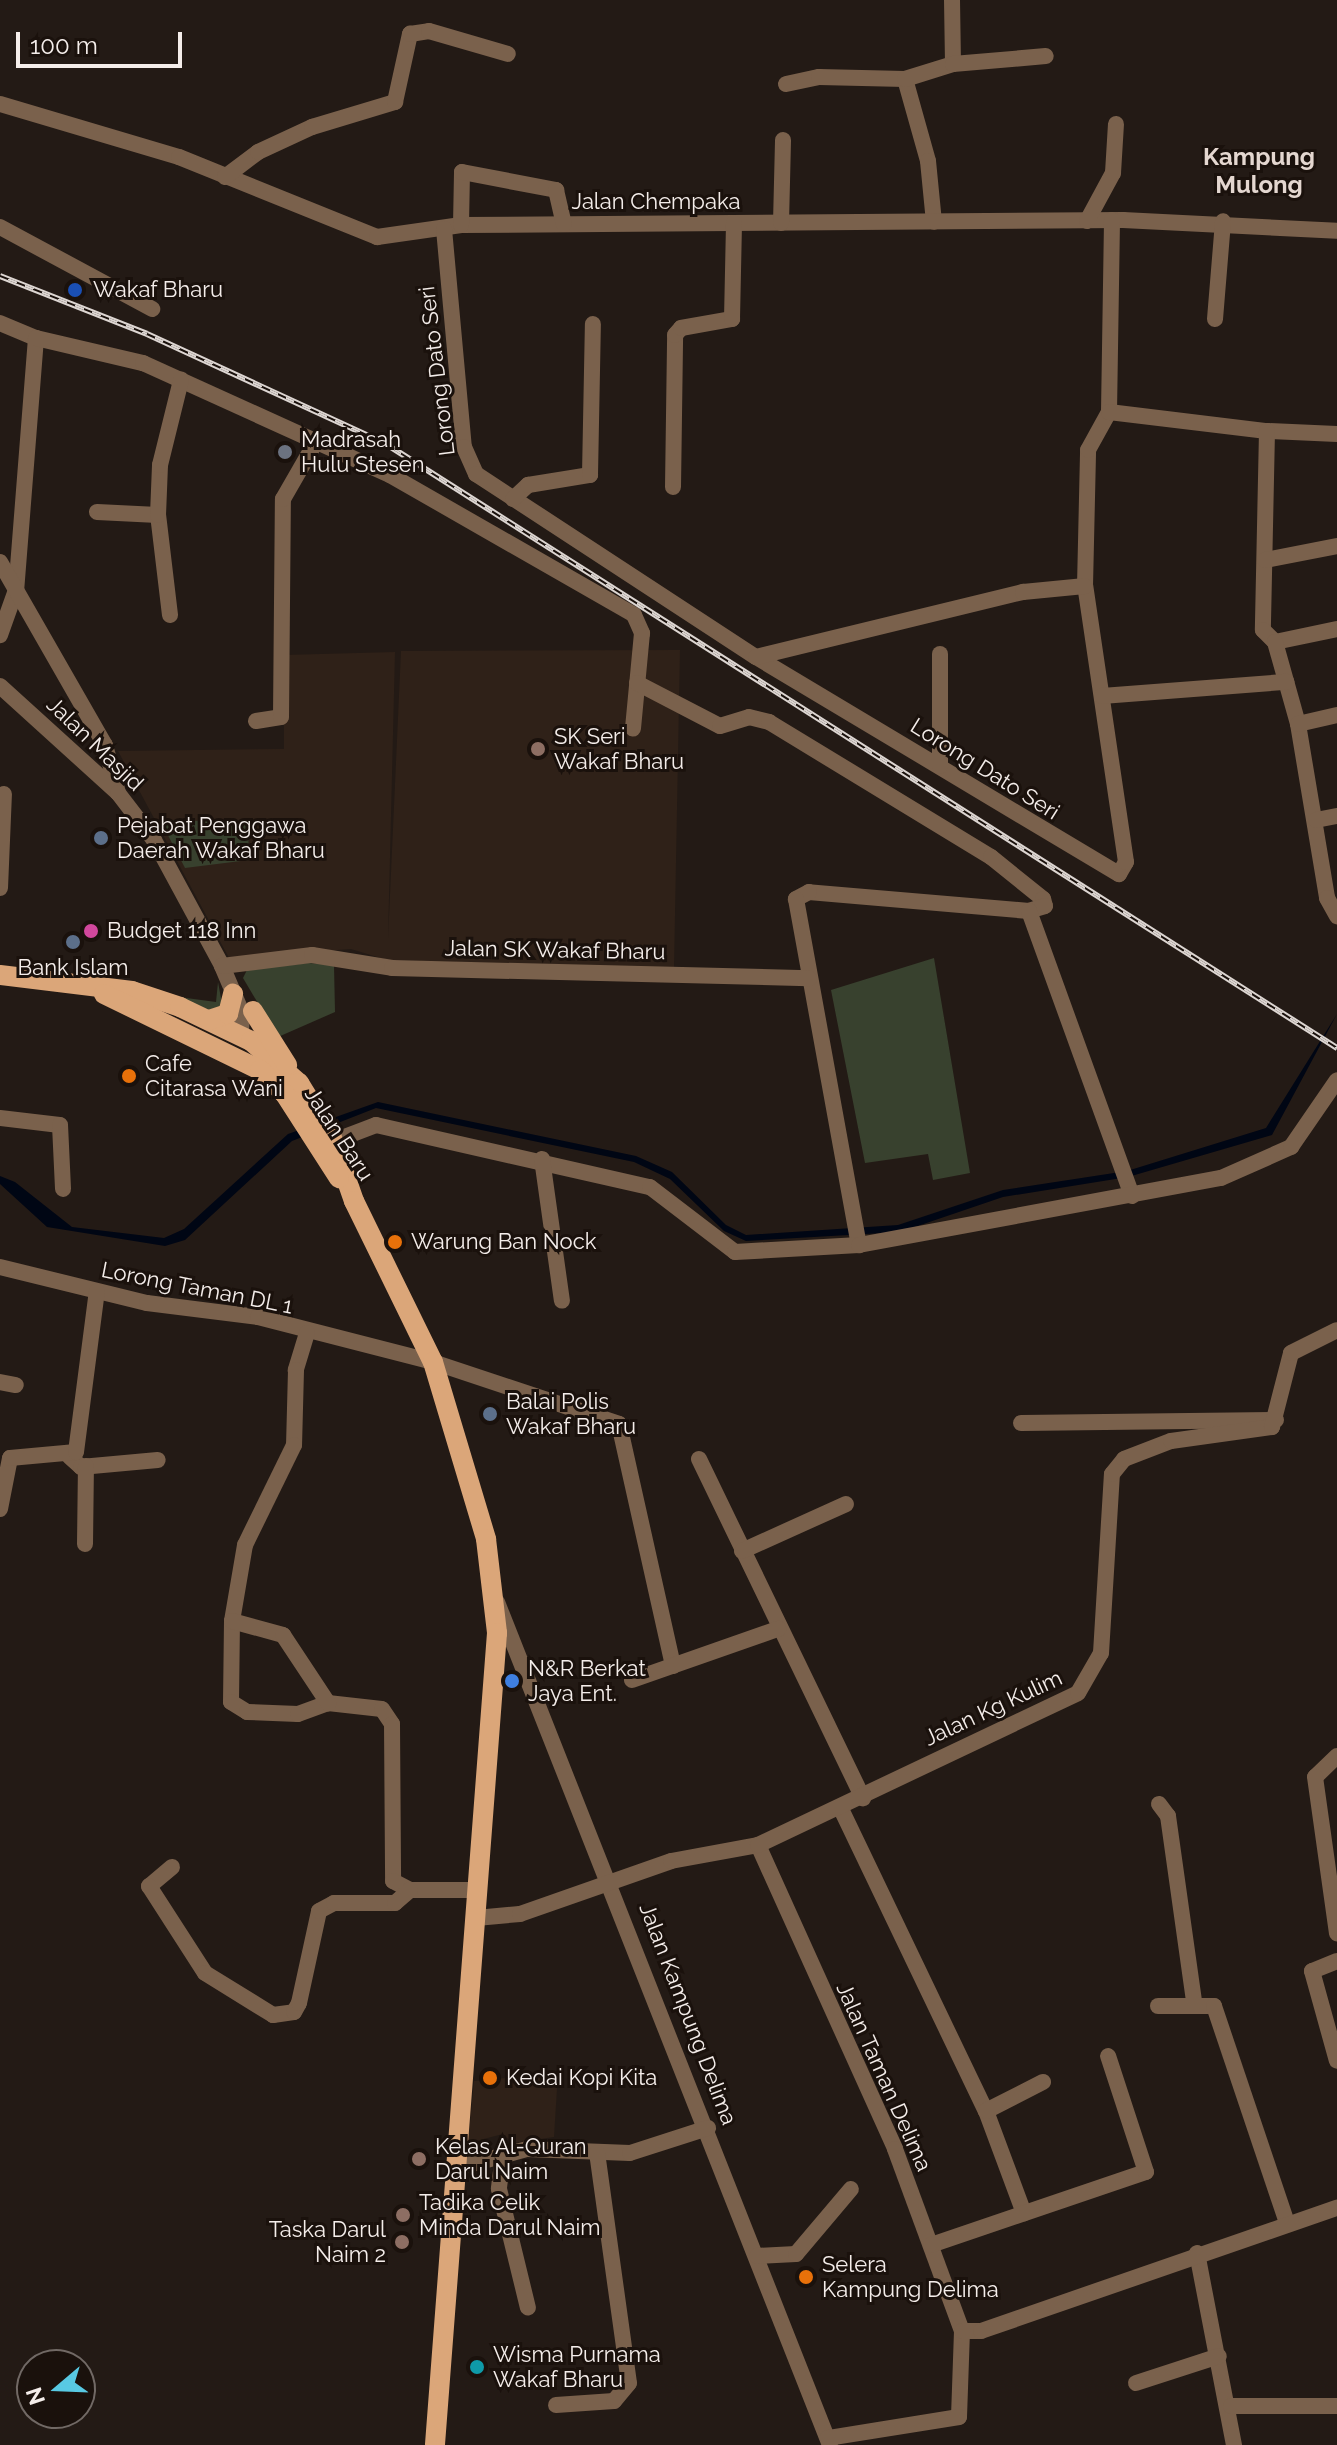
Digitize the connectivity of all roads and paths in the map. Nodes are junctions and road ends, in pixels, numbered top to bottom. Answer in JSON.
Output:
{"nodes":[{"id":1,"x":952,"y":0,"type":"edge"},
{"id":2,"x":508,"y":54,"type":"dead end"},
{"id":3,"x":1046,"y":56,"type":"dead end"},
{"id":4,"x":953,"y":64,"type":"junction"},
{"id":5,"x":905,"y":79,"type":"junction"},
{"id":6,"x":786,"y":84,"type":"dead end"},
{"id":7,"x":0,"y":104,"type":"edge"},
{"id":8,"x":1116,"y":124,"type":"dead end"},
{"id":9,"x":783,"y":140,"type":"dead end"},
{"id":10,"x":225,"y":177,"type":"junction"},
{"id":11,"x":1112,"y":220,"type":"junction"},
{"id":12,"x":1087,"y":221,"type":"junction"},
{"id":13,"x":1223,"y":221,"type":"junction"},
{"id":14,"x":934,"y":222,"type":"junction"},
{"id":15,"x":734,"y":223,"type":"junction"},
{"id":16,"x":781,"y":223,"type":"junction"},
{"id":17,"x":564,"y":224,"type":"junction"},
{"id":18,"x":461,"y":225,"type":"junction"},
{"id":19,"x":0,"y":227,"type":"edge"},
{"id":20,"x":444,"y":229,"type":"junction"},
{"id":21,"x":1337,"y":231,"type":"edge"},
{"id":22,"x":152,"y":309,"type":"dead end"},
{"id":23,"x":1215,"y":319,"type":"dead end"},
{"id":24,"x":0,"y":323,"type":"edge"},
{"id":25,"x":593,"y":324,"type":"dead end"},
{"id":26,"x":36,"y":338,"type":"junction"},
{"id":27,"x":181,"y":380,"type":"junction"},
{"id":28,"x":1109,"y":412,"type":"junction"},
{"id":29,"x":1267,"y":431,"type":"junction"},
{"id":30,"x":1337,"y":434,"type":"edge"},
{"id":31,"x":314,"y":445,"type":"junction"},
{"id":32,"x":673,"y":487,"type":"dead end"},
{"id":33,"x":513,"y":499,"type":"junction"},
{"id":34,"x":97,"y":512,"type":"dead end"},
{"id":35,"x":158,"y":515,"type":"junction"},
{"id":36,"x":1337,"y":546,"type":"edge"},
{"id":37,"x":1265,"y":560,"type":"junction"},
{"id":38,"x":0,"y":562,"type":"edge"},
{"id":39,"x":1085,"y":586,"type":"junction"},
{"id":40,"x":16,"y":590,"type":"junction"},
{"id":41,"x":170,"y":615,"type":"dead end"},
{"id":42,"x":1337,"y":629,"type":"edge"},
{"id":43,"x":0,"y":635,"type":"edge"},
{"id":44,"x":1275,"y":642,"type":"junction"},
{"id":45,"x":940,"y":654,"type":"dead end"},
{"id":46,"x":756,"y":657,"type":"junction"},
{"id":47,"x":1286,"y":682,"type":"junction"},
{"id":48,"x":637,"y":683,"type":"junction"},
{"id":49,"x":0,"y":686,"type":"edge"},
{"id":50,"x":1102,"y":696,"type":"junction"},
{"id":51,"x":1337,"y":715,"type":"edge"},
{"id":52,"x":256,"y":721,"type":"dead end"},
{"id":53,"x":1298,"y":724,"type":"junction"},
{"id":54,"x":633,"y":729,"type":"dead end"},
{"id":55,"x":940,"y":766,"type":"junction"},
{"id":56,"x":118,"y":793,"type":"junction"},
{"id":57,"x":4,"y":794,"type":"dead end"},
{"id":58,"x":1337,"y":816,"type":"edge"},
{"id":59,"x":1316,"y":820,"type":"junction"},
{"id":60,"x":0,"y":888,"type":"edge"},
{"id":61,"x":1029,"y":911,"type":"junction"},
{"id":62,"x":1337,"y":916,"type":"edge"},
{"id":63,"x":222,"y":966,"type":"junction"},
{"id":64,"x":0,"y":975,"type":"edge"},
{"id":65,"x":809,"y":978,"type":"junction"},
{"id":66,"x":233,"y":994,"type":"junction"},
{"id":67,"x":253,"y":1011,"type":"junction"},
{"id":68,"x":209,"y":1030,"type":"junction"},
{"id":69,"x":245,"y":1041,"type":"junction"},
{"id":70,"x":260,"y":1070,"type":"junction"},
{"id":71,"x":1337,"y":1080,"type":"edge"},
{"id":72,"x":299,"y":1083,"type":"junction"},
{"id":73,"x":0,"y":1118,"type":"edge"},
{"id":74,"x":334,"y":1141,"type":"junction"},
{"id":75,"x":542,"y":1159,"type":"junction"},
{"id":76,"x":63,"y":1189,"type":"dead end"},
{"id":77,"x":1132,"y":1196,"type":"junction"},
{"id":78,"x":354,"y":1201,"type":"junction"},
{"id":79,"x":858,"y":1242,"type":"junction"},
{"id":80,"x":0,"y":1267,"type":"edge"},
{"id":81,"x":97,"y":1291,"type":"junction"},
{"id":82,"x":562,"y":1301,"type":"dead end"},
{"id":83,"x":1337,"y":1330,"type":"edge"},
{"id":84,"x":307,"y":1333,"type":"junction"},
{"id":85,"x":433,"y":1362,"type":"junction"},
{"id":86,"x":1276,"y":1420,"type":"junction"},
{"id":87,"x":1021,"y":1423,"type":"dead end"},
{"id":88,"x":1142,"y":1423,"type":"junction"},
{"id":89,"x":1143,"y":1450,"type":"junction"},
{"id":90,"x":70,"y":1457,"type":"junction"},
{"id":91,"x":699,"y":1459,"type":"dead end"},
{"id":92,"x":158,"y":1460,"type":"dead end"},
{"id":93,"x":3,"y":1461,"type":"edge"},
{"id":94,"x":86,"y":1466,"type":"junction"},
{"id":95,"x":846,"y":1504,"type":"dead end"},
{"id":96,"x":0,"y":1509,"type":"edge"},
{"id":97,"x":85,"y":1544,"type":"dead end"},
{"id":98,"x":742,"y":1551,"type":"junction"},
{"id":99,"x":497,"y":1602,"type":"junction"},
{"id":100,"x":232,"y":1621,"type":"junction"},
{"id":101,"x":778,"y":1629,"type":"junction"},
{"id":102,"x":673,"y":1666,"type":"junction"},
{"id":103,"x":632,"y":1680,"type":"dead end"},
{"id":104,"x":328,"y":1703,"type":"junction"},
{"id":105,"x":1337,"y":1756,"type":"edge"},
{"id":106,"x":863,"y":1799,"type":"junction"},
{"id":107,"x":1159,"y":1804,"type":"dead end"},
{"id":108,"x":842,"y":1811,"type":"junction"},
{"id":109,"x":758,"y":1845,"type":"junction"},
{"id":110,"x":172,"y":1867,"type":"dead end"},
{"id":111,"x":614,"y":1883,"type":"junction"},
{"id":112,"x":410,"y":1890,"type":"junction"},
{"id":113,"x":479,"y":1890,"type":"junction"},
{"id":114,"x":476,"y":1918,"type":"junction"},
{"id":115,"x":1337,"y":1933,"type":"edge"},
{"id":116,"x":1337,"y":1961,"type":"edge"},
{"id":117,"x":1194,"y":2002,"type":"junction"},
{"id":118,"x":1158,"y":2006,"type":"dead end"},
{"id":119,"x":1108,"y":2056,"type":"dead end"},
{"id":120,"x":1337,"y":2061,"type":"edge"},
{"id":121,"x":1043,"y":2082,"type":"dead end"},
{"id":122,"x":986,"y":2111,"type":"junction"},
{"id":123,"x":708,"y":2128,"type":"junction"},
{"id":124,"x":597,"y":2153,"type":"junction"},
{"id":125,"x":503,"y":2155,"type":"junction"},
{"id":126,"x":457,"y":2168,"type":"junction"},
{"id":127,"x":851,"y":2189,"type":"dead end"},
{"id":128,"x":1337,"y":2208,"type":"edge"},
{"id":129,"x":1024,"y":2213,"type":"junction"},
{"id":130,"x":1287,"y":2223,"type":"junction"},
{"id":131,"x":931,"y":2245,"type":"junction"},
{"id":132,"x":1197,"y":2253,"type":"junction"},
{"id":133,"x":757,"y":2256,"type":"junction"},
{"id":134,"x":528,"y":2308,"type":"dead end"},
{"id":135,"x":962,"y":2331,"type":"junction"},
{"id":136,"x":1219,"y":2356,"type":"junction"},
{"id":137,"x":1136,"y":2383,"type":"dead end"},
{"id":138,"x":556,"y":2405,"type":"dead end"},
{"id":139,"x":1231,"y":2406,"type":"junction"},
{"id":140,"x":1337,"y":2406,"type":"edge"},
{"id":141,"x":829,"y":2442,"type":"edge"},
{"id":142,"x":435,"y":2445,"type":"edge"},
{"id":143,"x":1234,"y":2445,"type":"edge"}],
"edges":[{"from":1,"to":4,"type":"street"},
{"from":2,"to":10,"type":"street"},
{"from":3,"to":4,"type":"street"},
{"from":4,"to":5,"type":"street"},
{"from":5,"to":6,"type":"street"},
{"from":5,"to":14,"type":"street"},
{"from":7,"to":10,"type":"street","name":"Jalan Chempaka"},
{"from":8,"to":12,"type":"street"},
{"from":9,"to":16,"type":"street"},
{"from":10,"to":20,"type":"street","name":"Jalan Chempaka"},
{"from":11,"to":12,"type":"street","name":"Jalan Chempaka"},
{"from":11,"to":13,"type":"street","name":"Jalan Chempaka"},
{"from":11,"to":28,"type":"street","name":"Lorong Dato Seri"},
{"from":12,"to":14,"type":"street","name":"Jalan Chempaka"},
{"from":13,"to":21,"type":"street","name":"Jalan Chempaka"},
{"from":13,"to":23,"type":"street"},
{"from":14,"to":16,"type":"street","name":"Jalan Chempaka"},
{"from":15,"to":16,"type":"street","name":"Jalan Chempaka"},
{"from":15,"to":17,"type":"street","name":"Jalan Chempaka"},
{"from":15,"to":32,"type":"street"},
{"from":17,"to":18,"type":"street","name":"Jalan Chempaka"},
{"from":17,"to":18,"type":"street"},
{"from":18,"to":20,"type":"street","name":"Jalan Chempaka"},
{"from":19,"to":22,"type":"street"},
{"from":20,"to":33,"type":"street","name":"Lorong Dato Seri"},
{"from":24,"to":26,"type":"street"},
{"from":25,"to":33,"type":"street"},
{"from":26,"to":27,"type":"street"},
{"from":26,"to":40,"type":"street"},
{"from":27,"to":31,"type":"street"},
{"from":27,"to":35,"type":"street"},
{"from":28,"to":29,"type":"street"},
{"from":28,"to":39,"type":"street","name":"Lorong Dato Seri"},
{"from":29,"to":30,"type":"street"},
{"from":29,"to":37,"type":"street"},
{"from":31,"to":48,"type":"street"},
{"from":31,"to":52,"type":"street"},
{"from":33,"to":46,"type":"street","name":"Lorong Dato Seri"},
{"from":34,"to":35,"type":"street"},
{"from":35,"to":41,"type":"street"},
{"from":36,"to":37,"type":"street"},
{"from":37,"to":44,"type":"street"},
{"from":38,"to":40,"type":"street"},
{"from":39,"to":46,"type":"street"},
{"from":39,"to":50,"type":"street","name":"Lorong Dato Seri"},
{"from":40,"to":43,"type":"street"},
{"from":40,"to":56,"type":"street"},
{"from":42,"to":44,"type":"street"},
{"from":44,"to":47,"type":"street"},
{"from":45,"to":55,"type":"street"},
{"from":46,"to":55,"type":"street","name":"Lorong Dato Seri"},
{"from":47,"to":50,"type":"street"},
{"from":47,"to":53,"type":"street"},
{"from":48,"to":54,"type":"street"},
{"from":48,"to":61,"type":"street"},
{"from":49,"to":56,"type":"street","name":"Jalan Masjid"},
{"from":50,"to":55,"type":"street","name":"Lorong Dato Seri"},
{"from":51,"to":53,"type":"street"},
{"from":53,"to":59,"type":"street"},
{"from":56,"to":63,"type":"street","name":"Jalan Masjid"},
{"from":57,"to":60,"type":"street"},
{"from":58,"to":59,"type":"street"},
{"from":59,"to":62,"type":"street"},
{"from":61,"to":65,"type":"street"},
{"from":61,"to":77,"type":"street"},
{"from":63,"to":65,"type":"street","name":"Jalan SK Wakaf Bharu"},
{"from":63,"to":66,"type":"street","name":"Jalan Masjid"},
{"from":63,"to":67,"type":"street","name":"Jalan Masjid"},
{"from":64,"to":68,"type":"main road","name":"Jalan Baru"},
{"from":65,"to":79,"type":"street"},
{"from":66,"to":68,"type":"main road"},
{"from":66,"to":69,"type":"street","name":"Jalan Masjid"},
{"from":67,"to":69,"type":"street"},
{"from":67,"to":72,"type":"main road"},
{"from":68,"to":69,"type":"main road","name":"Jalan Baru"},
{"from":68,"to":70,"type":"main road","name":"Jalan Baru"},
{"from":69,"to":70,"type":"main road"},
{"from":69,"to":72,"type":"main road","name":"Jalan Baru"},
{"from":70,"to":78,"type":"main road","name":"Jalan Baru"},
{"from":71,"to":77,"type":"street"},
{"from":72,"to":74,"type":"main road","name":"Jalan Baru"},
{"from":73,"to":76,"type":"street"},
{"from":74,"to":75,"type":"street"},
{"from":74,"to":78,"type":"main road","name":"Jalan Baru"},
{"from":75,"to":79,"type":"street"},
{"from":75,"to":82,"type":"street"},
{"from":77,"to":79,"type":"street"},
{"from":78,"to":85,"type":"main road"},
{"from":80,"to":81,"type":"street","name":"Lorong Taman DL 1"},
{"from":81,"to":84,"type":"street","name":"Lorong Taman DL 1"},
{"from":81,"to":90,"type":"street"},
{"from":83,"to":86,"type":"street"},
{"from":84,"to":85,"type":"street","name":"Lorong Taman DL 1"},
{"from":84,"to":100,"type":"street"},
{"from":85,"to":99,"type":"main road"},
{"from":85,"to":102,"type":"street","name":"Lorong Taman DL 1"},
{"from":86,"to":88,"type":"street"},
{"from":86,"to":89,"type":"street","name":"Jalan Kg Kulim"},
{"from":87,"to":88,"type":"street"},
{"from":88,"to":89,"type":"street"},
{"from":89,"to":106,"type":"street","name":"Jalan Kg Kulim"},
{"from":90,"to":93,"type":"street"},
{"from":90,"to":94,"type":"street"},
{"from":91,"to":98,"type":"street"},
{"from":92,"to":94,"type":"street"},
{"from":93,"to":96,"type":"street"},
{"from":94,"to":97,"type":"street"},
{"from":95,"to":98,"type":"street"},
{"from":98,"to":101,"type":"street"},
{"from":99,"to":111,"type":"street","name":"Jalan Kampung Delima"},
{"from":99,"to":113,"type":"main road"},
{"from":100,"to":104,"type":"street"},
{"from":100,"to":104,"type":"street"},
{"from":101,"to":102,"type":"street"},
{"from":101,"to":106,"type":"street"},
{"from":102,"to":103,"type":"street"},
{"from":104,"to":112,"type":"street"},
{"from":105,"to":115,"type":"street"},
{"from":106,"to":108,"type":"street","name":"Jalan Kg Kulim"},
{"from":107,"to":117,"type":"street"},
{"from":108,"to":109,"type":"street","name":"Jalan Kg Kulim"},
{"from":108,"to":122,"type":"street"},
{"from":109,"to":111,"type":"street","name":"Jalan Kg Kulim"},
{"from":109,"to":131,"type":"street","name":"Jalan Taman Delima"},
{"from":110,"to":112,"type":"street"},
{"from":111,"to":114,"type":"street","name":"Jalan Kg Kulim"},
{"from":111,"to":123,"type":"street","name":"Jalan Kampung Delima"},
{"from":112,"to":113,"type":"street"},
{"from":113,"to":114,"type":"main road"},
{"from":114,"to":126,"type":"main road"},
{"from":116,"to":120,"type":"street"},
{"from":117,"to":118,"type":"street"},
{"from":117,"to":130,"type":"street"},
{"from":119,"to":129,"type":"street"},
{"from":121,"to":122,"type":"street"},
{"from":122,"to":129,"type":"street"},
{"from":123,"to":124,"type":"street"},
{"from":123,"to":133,"type":"street","name":"Jalan Kampung Delima"},
{"from":124,"to":125,"type":"street"},
{"from":124,"to":138,"type":"street"},
{"from":125,"to":126,"type":"street"},
{"from":125,"to":134,"type":"street"},
{"from":126,"to":142,"type":"main road"},
{"from":127,"to":133,"type":"street"},
{"from":128,"to":130,"type":"street"},
{"from":129,"to":131,"type":"street"},
{"from":130,"to":132,"type":"street"},
{"from":131,"to":135,"type":"street","name":"Jalan Taman Delima"},
{"from":132,"to":135,"type":"street"},
{"from":132,"to":136,"type":"street"},
{"from":133,"to":141,"type":"street","name":"Jalan Kampung Delima"},
{"from":135,"to":141,"type":"street"},
{"from":136,"to":137,"type":"street"},
{"from":136,"to":139,"type":"street"},
{"from":139,"to":140,"type":"street"},
{"from":139,"to":143,"type":"street"}]}
